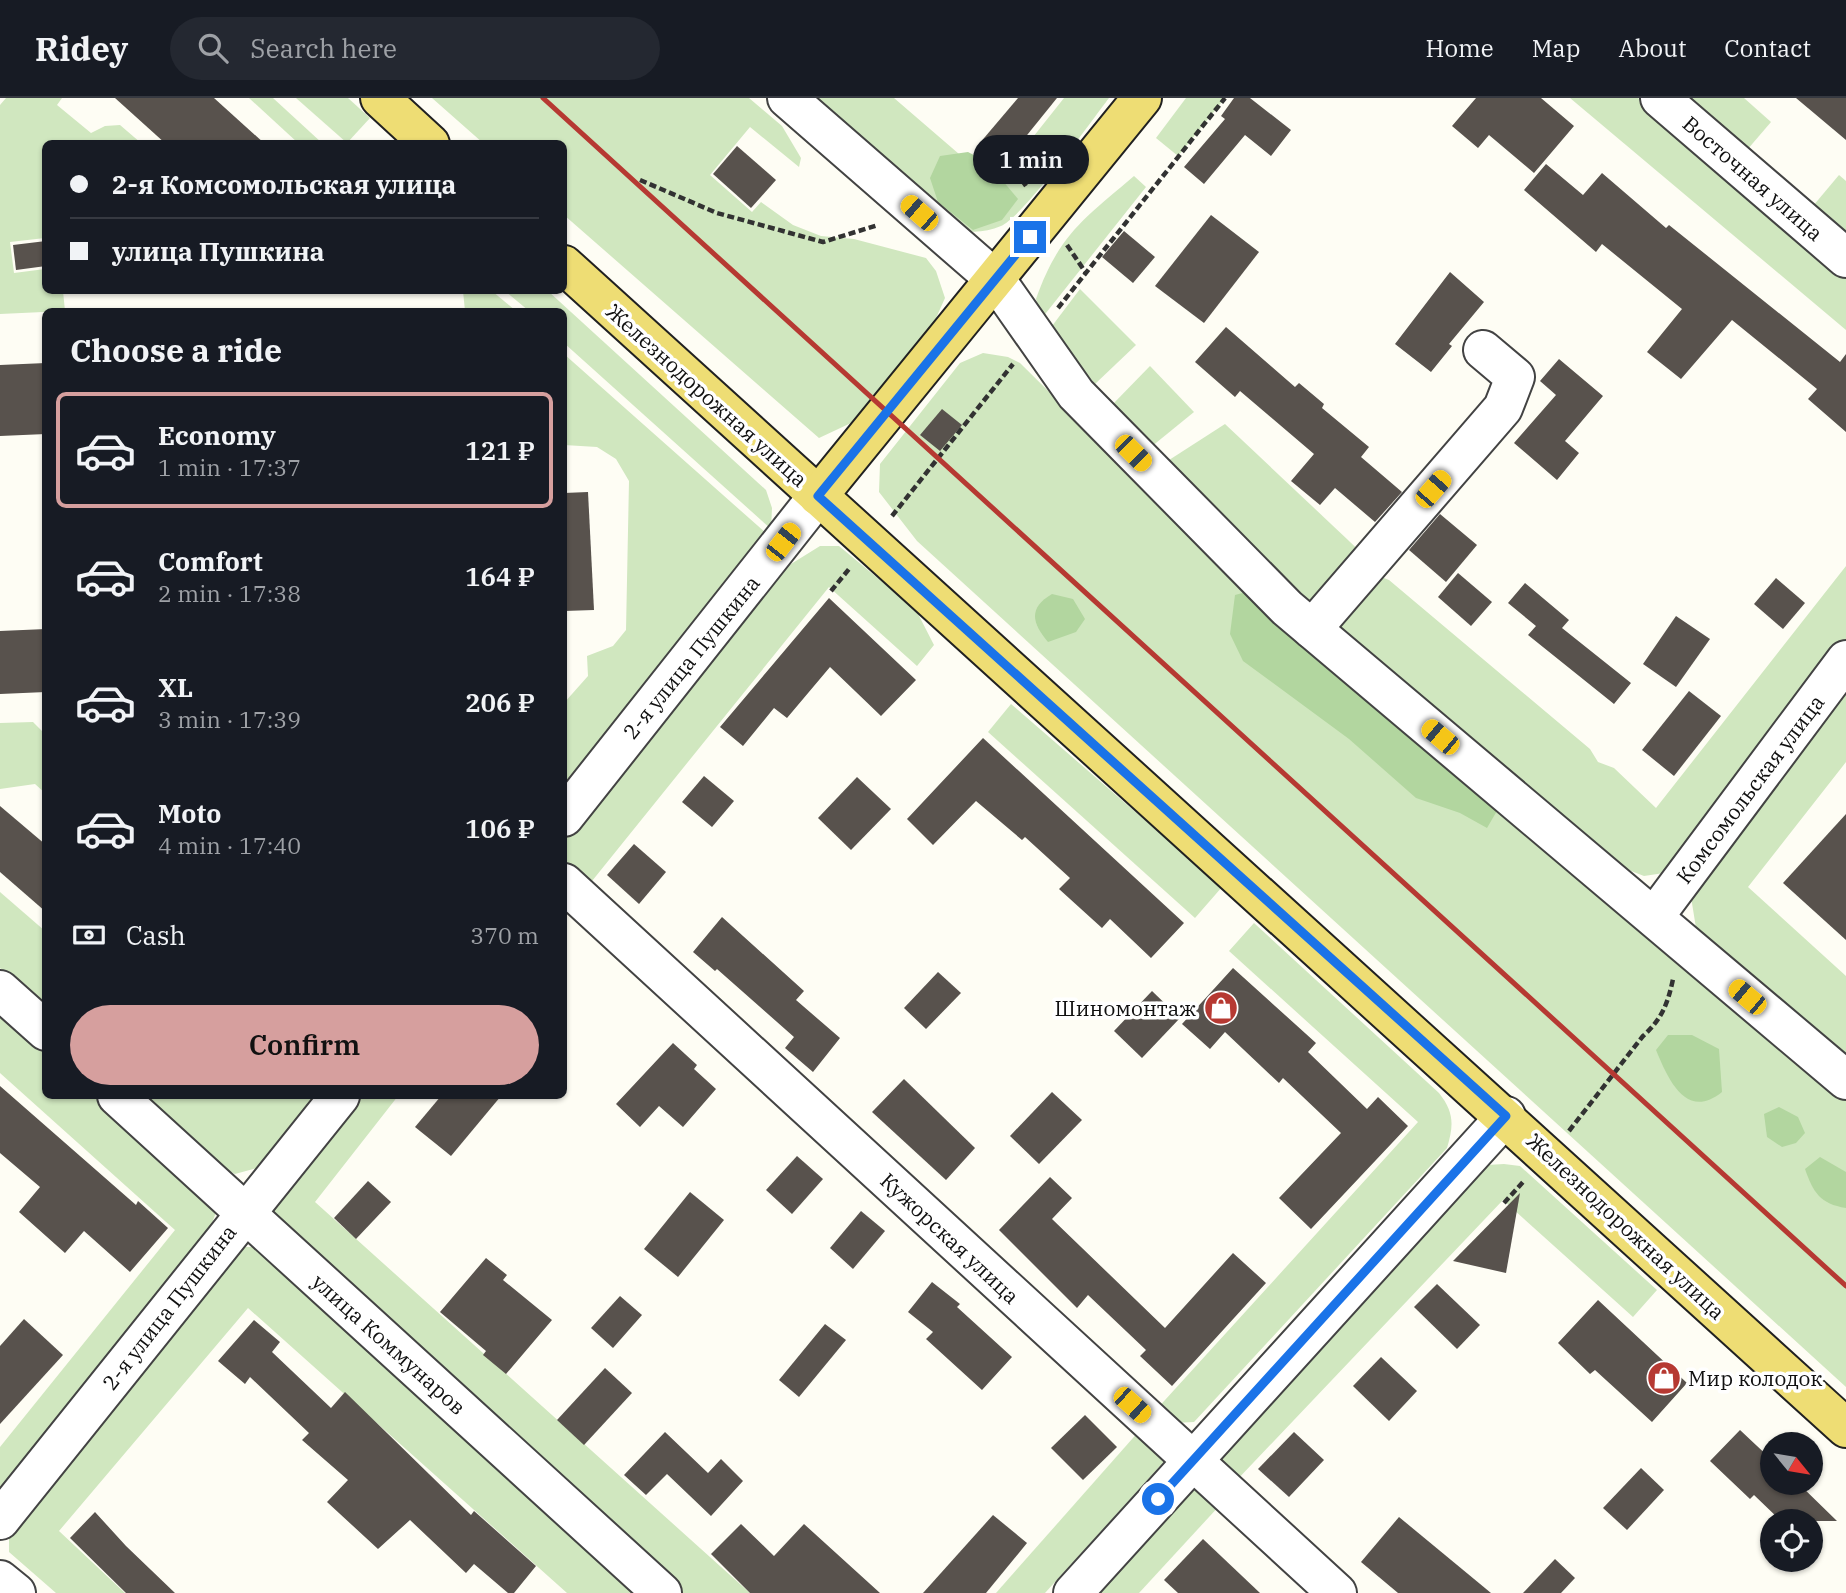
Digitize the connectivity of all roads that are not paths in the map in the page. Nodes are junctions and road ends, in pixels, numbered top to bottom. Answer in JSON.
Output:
{"nodes":[{"id":1,"x":380,"y":98,"type":"edge"},
{"id":2,"x":787,"y":98,"type":"edge"},
{"id":3,"x":1142,"y":98,"type":"edge"},
{"id":4,"x":1660,"y":98,"type":"edge"},
{"id":5,"x":425,"y":140,"type":"edge"},
{"id":6,"x":1846,"y":258,"type":"edge"},
{"id":7,"x":567,"y":268,"type":"edge"},
{"id":8,"x":996,"y":280,"type":"junction"},
{"id":9,"x":1483,"y":350,"type":"dead end"},
{"id":10,"x":818,"y":496,"type":"junction"},
{"id":11,"x":1312,"y":629,"type":"junction"},
{"id":12,"x":1846,"y":660,"type":"edge"},
{"id":13,"x":567,"y":813,"type":"edge"},
{"id":14,"x":567,"y":886,"type":"edge"},
{"id":15,"x":1654,"y":917,"type":"junction"},
{"id":16,"x":0,"y":990,"type":"edge"},
{"id":17,"x":42,"y":1027,"type":"edge"},
{"id":18,"x":1846,"y":1080,"type":"edge"},
{"id":19,"x":120,"y":1099,"type":"edge"},
{"id":20,"x":338,"y":1099,"type":"edge"},
{"id":21,"x":1506,"y":1116,"type":"junction"},
{"id":22,"x":245,"y":1211,"type":"junction"},
{"id":23,"x":1846,"y":1428,"type":"edge"},
{"id":24,"x":1193,"y":1461,"type":"junction"},
{"id":25,"x":0,"y":1520,"type":"edge"},
{"id":26,"x":0,"y":1580,"type":"edge"},
{"id":27,"x":16,"y":1593,"type":"edge"},
{"id":28,"x":662,"y":1593,"type":"edge"},
{"id":29,"x":1073,"y":1593,"type":"edge"},
{"id":30,"x":1337,"y":1593,"type":"edge"}],
"edges":[{"from":1,"to":5,"type":"main road"},
{"from":2,"to":8,"type":"street"},
{"from":3,"to":8,"type":"main road"},
{"from":4,"to":6,"type":"street","name":"Восточная улица"},
{"from":7,"to":10,"type":"main road","name":"Железнодорожная улица"},
{"from":8,"to":10,"type":"main road"},
{"from":8,"to":11,"type":"street"},
{"from":9,"to":11,"type":"street"},
{"from":10,"to":13,"type":"street","name":"2-я улица Пушкина"},
{"from":10,"to":21,"type":"main road","name":"Железнодорожная улица"},
{"from":11,"to":15,"type":"street"},
{"from":12,"to":15,"type":"street","name":"Комсомольская улица"},
{"from":14,"to":24,"type":"street","name":"Кужорская улица"},
{"from":15,"to":18,"type":"street"},
{"from":16,"to":17,"type":"street"},
{"from":19,"to":22,"type":"street","name":"улица Коммунаров"},
{"from":20,"to":22,"type":"street","name":"2-я улица Пушкина"},
{"from":21,"to":23,"type":"main road","name":"Железнодорожная улица"},
{"from":21,"to":24,"type":"street"},
{"from":22,"to":25,"type":"street","name":"2-я улица Пушкина"},
{"from":22,"to":28,"type":"street","name":"улица Коммунаров"},
{"from":24,"to":29,"type":"street"},
{"from":24,"to":30,"type":"street","name":"Кужорская улица"},
{"from":26,"to":27,"type":"street"}]}
